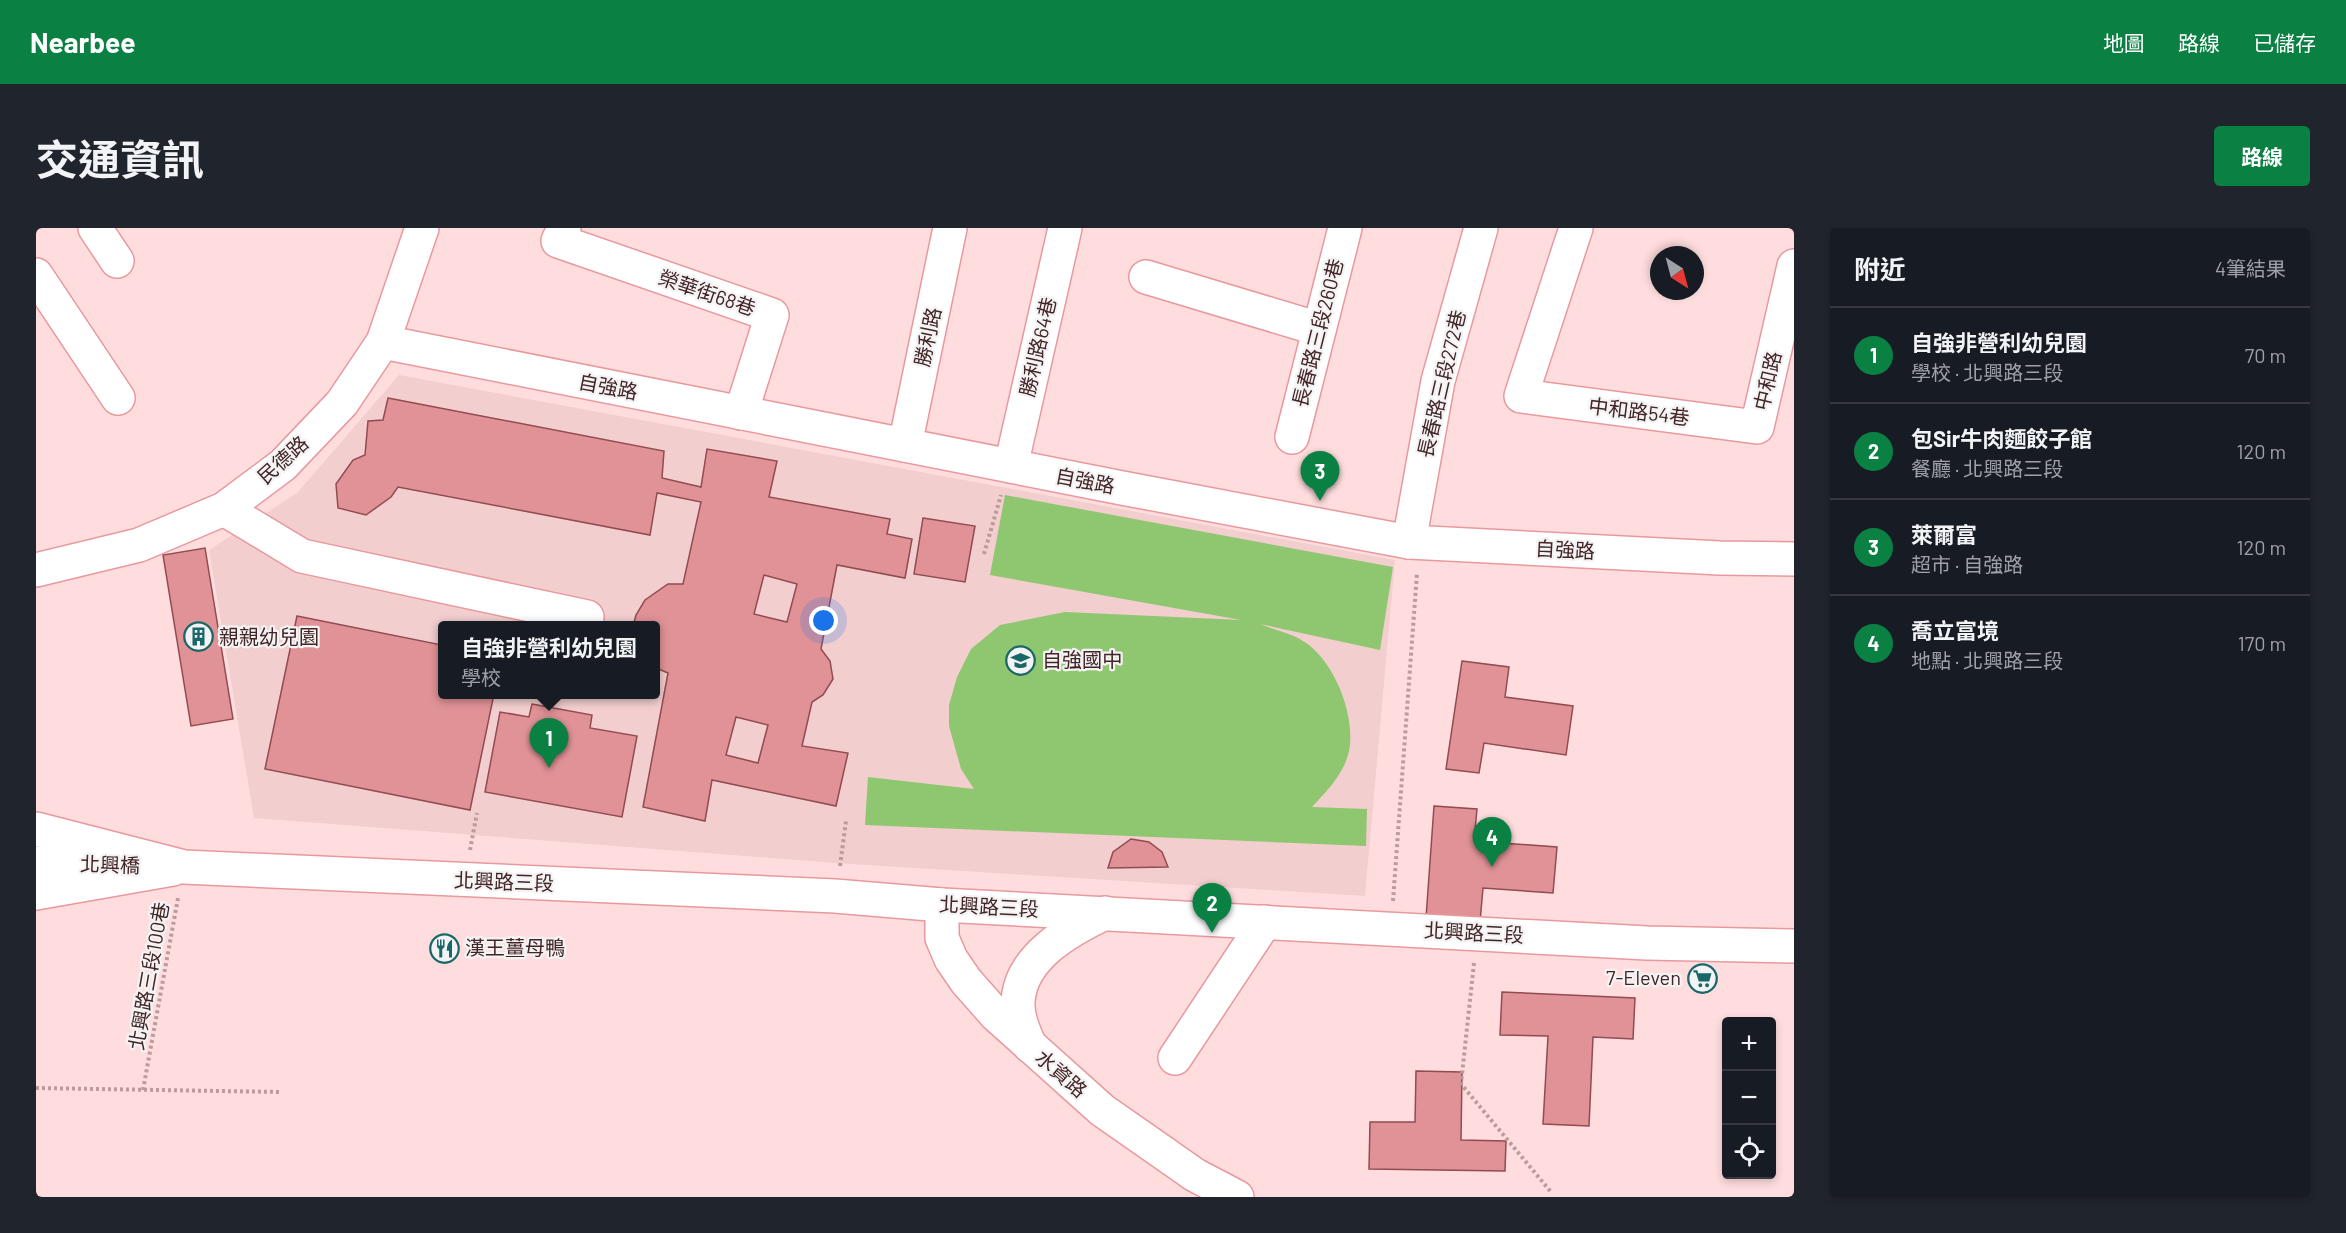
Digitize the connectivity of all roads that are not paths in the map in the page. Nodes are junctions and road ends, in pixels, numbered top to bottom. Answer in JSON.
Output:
{"nodes":[{"id":1,"x":95,"y":228,"type":"edge"},
{"id":2,"x":422,"y":228,"type":"edge"},
{"id":3,"x":564,"y":228,"type":"edge"},
{"id":4,"x":950,"y":228,"type":"edge"},
{"id":5,"x":1065,"y":228,"type":"edge"},
{"id":6,"x":1345,"y":228,"type":"edge"},
{"id":7,"x":1481,"y":228,"type":"edge"},
{"id":8,"x":1576,"y":228,"type":"edge"},
{"id":9,"x":117,"y":261,"type":"dead end"},
{"id":10,"x":1794,"y":266,"type":"edge"},
{"id":11,"x":36,"y":276,"type":"edge"},
{"id":12,"x":1146,"y":277,"type":"dead end"},
{"id":13,"x":1319,"y":329,"type":"junction"},
{"id":14,"x":383,"y":342,"type":"junction"},
{"id":15,"x":118,"y":398,"type":"dead end"},
{"id":16,"x":741,"y":413,"type":"junction"},
{"id":17,"x":1757,"y":427,"type":"joint"},
{"id":18,"x":1292,"y":437,"type":"dead end"},
{"id":19,"x":906,"y":446,"type":"junction"},
{"id":20,"x":1011,"y":466,"type":"junction"},
{"id":21,"x":224,"y":509,"type":"junction"},
{"id":22,"x":1414,"y":542,"type":"junction"},
{"id":23,"x":1794,"y":559,"type":"edge"},
{"id":24,"x":36,"y":570,"type":"edge"},
{"id":25,"x":586,"y":617,"type":"dead end"},
{"id":26,"x":36,"y":829,"type":"edge"},
{"id":27,"x":36,"y":862,"type":"edge"},
{"id":28,"x":184,"y":867,"type":"junction"},
{"id":29,"x":36,"y":893,"type":"edge"},
{"id":30,"x":942,"y":905,"type":"junction"},
{"id":31,"x":1106,"y":912,"type":"junction"},
{"id":32,"x":1265,"y":922,"type":"junction"},
{"id":33,"x":1794,"y":946,"type":"edge"},
{"id":34,"x":1030,"y":1048,"type":"junction"},
{"id":35,"x":1175,"y":1058,"type":"dead end"},
{"id":36,"x":1237,"y":1197,"type":"edge"}],
"edges":[{"from":1,"to":9,"type":"street"},
{"from":2,"to":14,"type":"street","name":"民德路"},
{"from":3,"to":16,"type":"street","name":"榮華街68巷"},
{"from":4,"to":19,"type":"street","name":"勝利路"},
{"from":5,"to":20,"type":"street","name":"勝利路64巷"},
{"from":6,"to":13,"type":"street","name":"長春路三段260巷"},
{"from":7,"to":22,"type":"street","name":"長春路三段272巷"},
{"from":8,"to":17,"type":"street","name":"中和路54巷"},
{"from":10,"to":17,"type":"street","name":"中和路"},
{"from":11,"to":15,"type":"street"},
{"from":12,"to":13,"type":"street"},
{"from":13,"to":18,"type":"street","name":"長春路三段260巷"},
{"from":14,"to":16,"type":"street","name":"自強路"},
{"from":14,"to":21,"type":"street","name":"民德路"},
{"from":16,"to":19,"type":"street","name":"自強路"},
{"from":19,"to":20,"type":"street","name":"自強路"},
{"from":20,"to":22,"type":"street","name":"自強路"},
{"from":21,"to":24,"type":"street","name":"民德路"},
{"from":21,"to":25,"type":"street"},
{"from":22,"to":23,"type":"street","name":"自強路"},
{"from":26,"to":28,"type":"street","name":"北興路三段"},
{"from":27,"to":28,"type":"street","name":"北興橋"},
{"from":28,"to":29,"type":"street","name":"北興路三段"},
{"from":28,"to":30,"type":"street","name":"北興路三段"},
{"from":30,"to":31,"type":"street","name":"北興路三段"},
{"from":30,"to":34,"type":"street","name":"水資路"},
{"from":31,"to":32,"type":"street","name":"北興路三段"},
{"from":31,"to":34,"type":"street"},
{"from":32,"to":33,"type":"street","name":"北興路三段"},
{"from":32,"to":35,"type":"street"},
{"from":34,"to":36,"type":"street","name":"水資路"}]}
